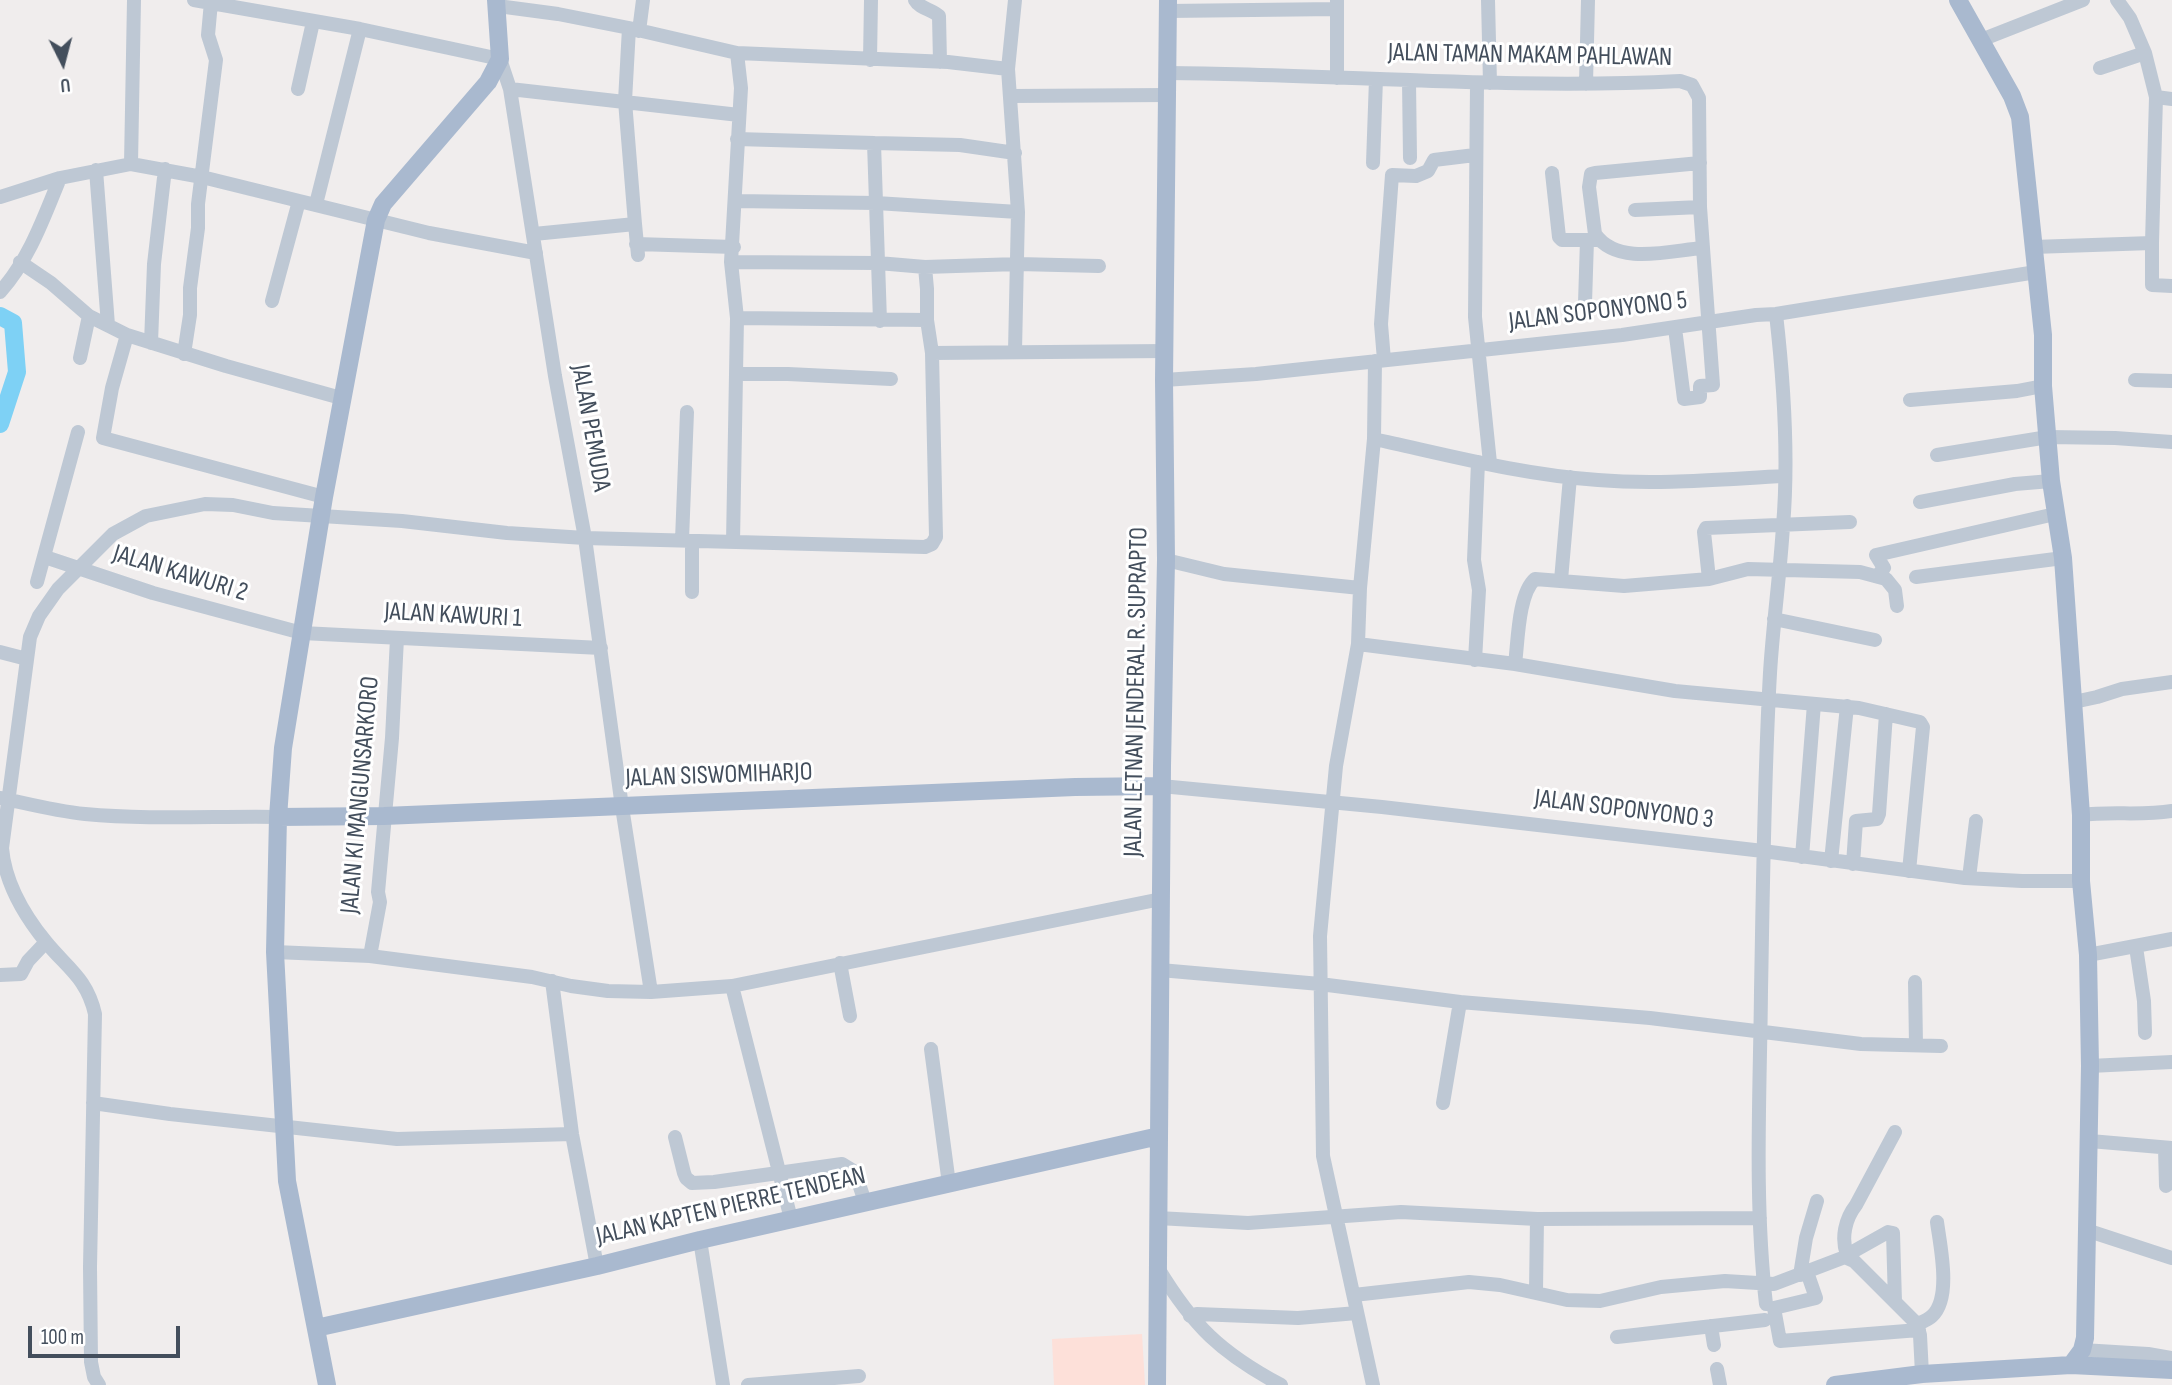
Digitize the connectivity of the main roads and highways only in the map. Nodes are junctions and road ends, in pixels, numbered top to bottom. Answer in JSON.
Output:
{"nodes":[{"id":1,"x":1958,"y":0,"type":"edge"},
{"id":2,"x":497,"y":3,"type":"edge"},
{"id":3,"x":1168,"y":6,"type":"edge"},
{"id":4,"x":1161,"y":786,"type":"junction"},
{"id":5,"x":278,"y":817,"type":"junction"},
{"id":6,"x":1159,"y":1136,"type":"junction"},
{"id":7,"x":316,"y":1328,"type":"junction"},
{"id":8,"x":2071,"y":1365,"type":"junction"},
{"id":9,"x":2172,"y":1370,"type":"edge"},
{"id":10,"x":327,"y":1385,"type":"edge"},
{"id":11,"x":1157,"y":1385,"type":"edge"},
{"id":12,"x":1835,"y":1385,"type":"edge"}],
"edges":[{"from":1,"to":8,"type":"main road"},
{"from":2,"to":5,"type":"main road"},
{"from":3,"to":4,"type":"main road","name":"JALAN LETNAN JENDERAL R. SUPRAPTO"},
{"from":4,"to":5,"type":"main road","name":"JALAN SISWOMIHARJO"},
{"from":4,"to":6,"type":"main road","name":"JALAN LETNAN JENDERAL R. SUPRAPTO"},
{"from":5,"to":7,"type":"main road"},
{"from":6,"to":7,"type":"main road","name":"JALAN KAPTEN PIERRE TENDEAN"},
{"from":6,"to":11,"type":"main road","name":"JALAN LETNAN JENDERAL R. SUPRAPTO"},
{"from":7,"to":10,"type":"main road"},
{"from":8,"to":9,"type":"main road"},
{"from":8,"to":12,"type":"main road"}]}
